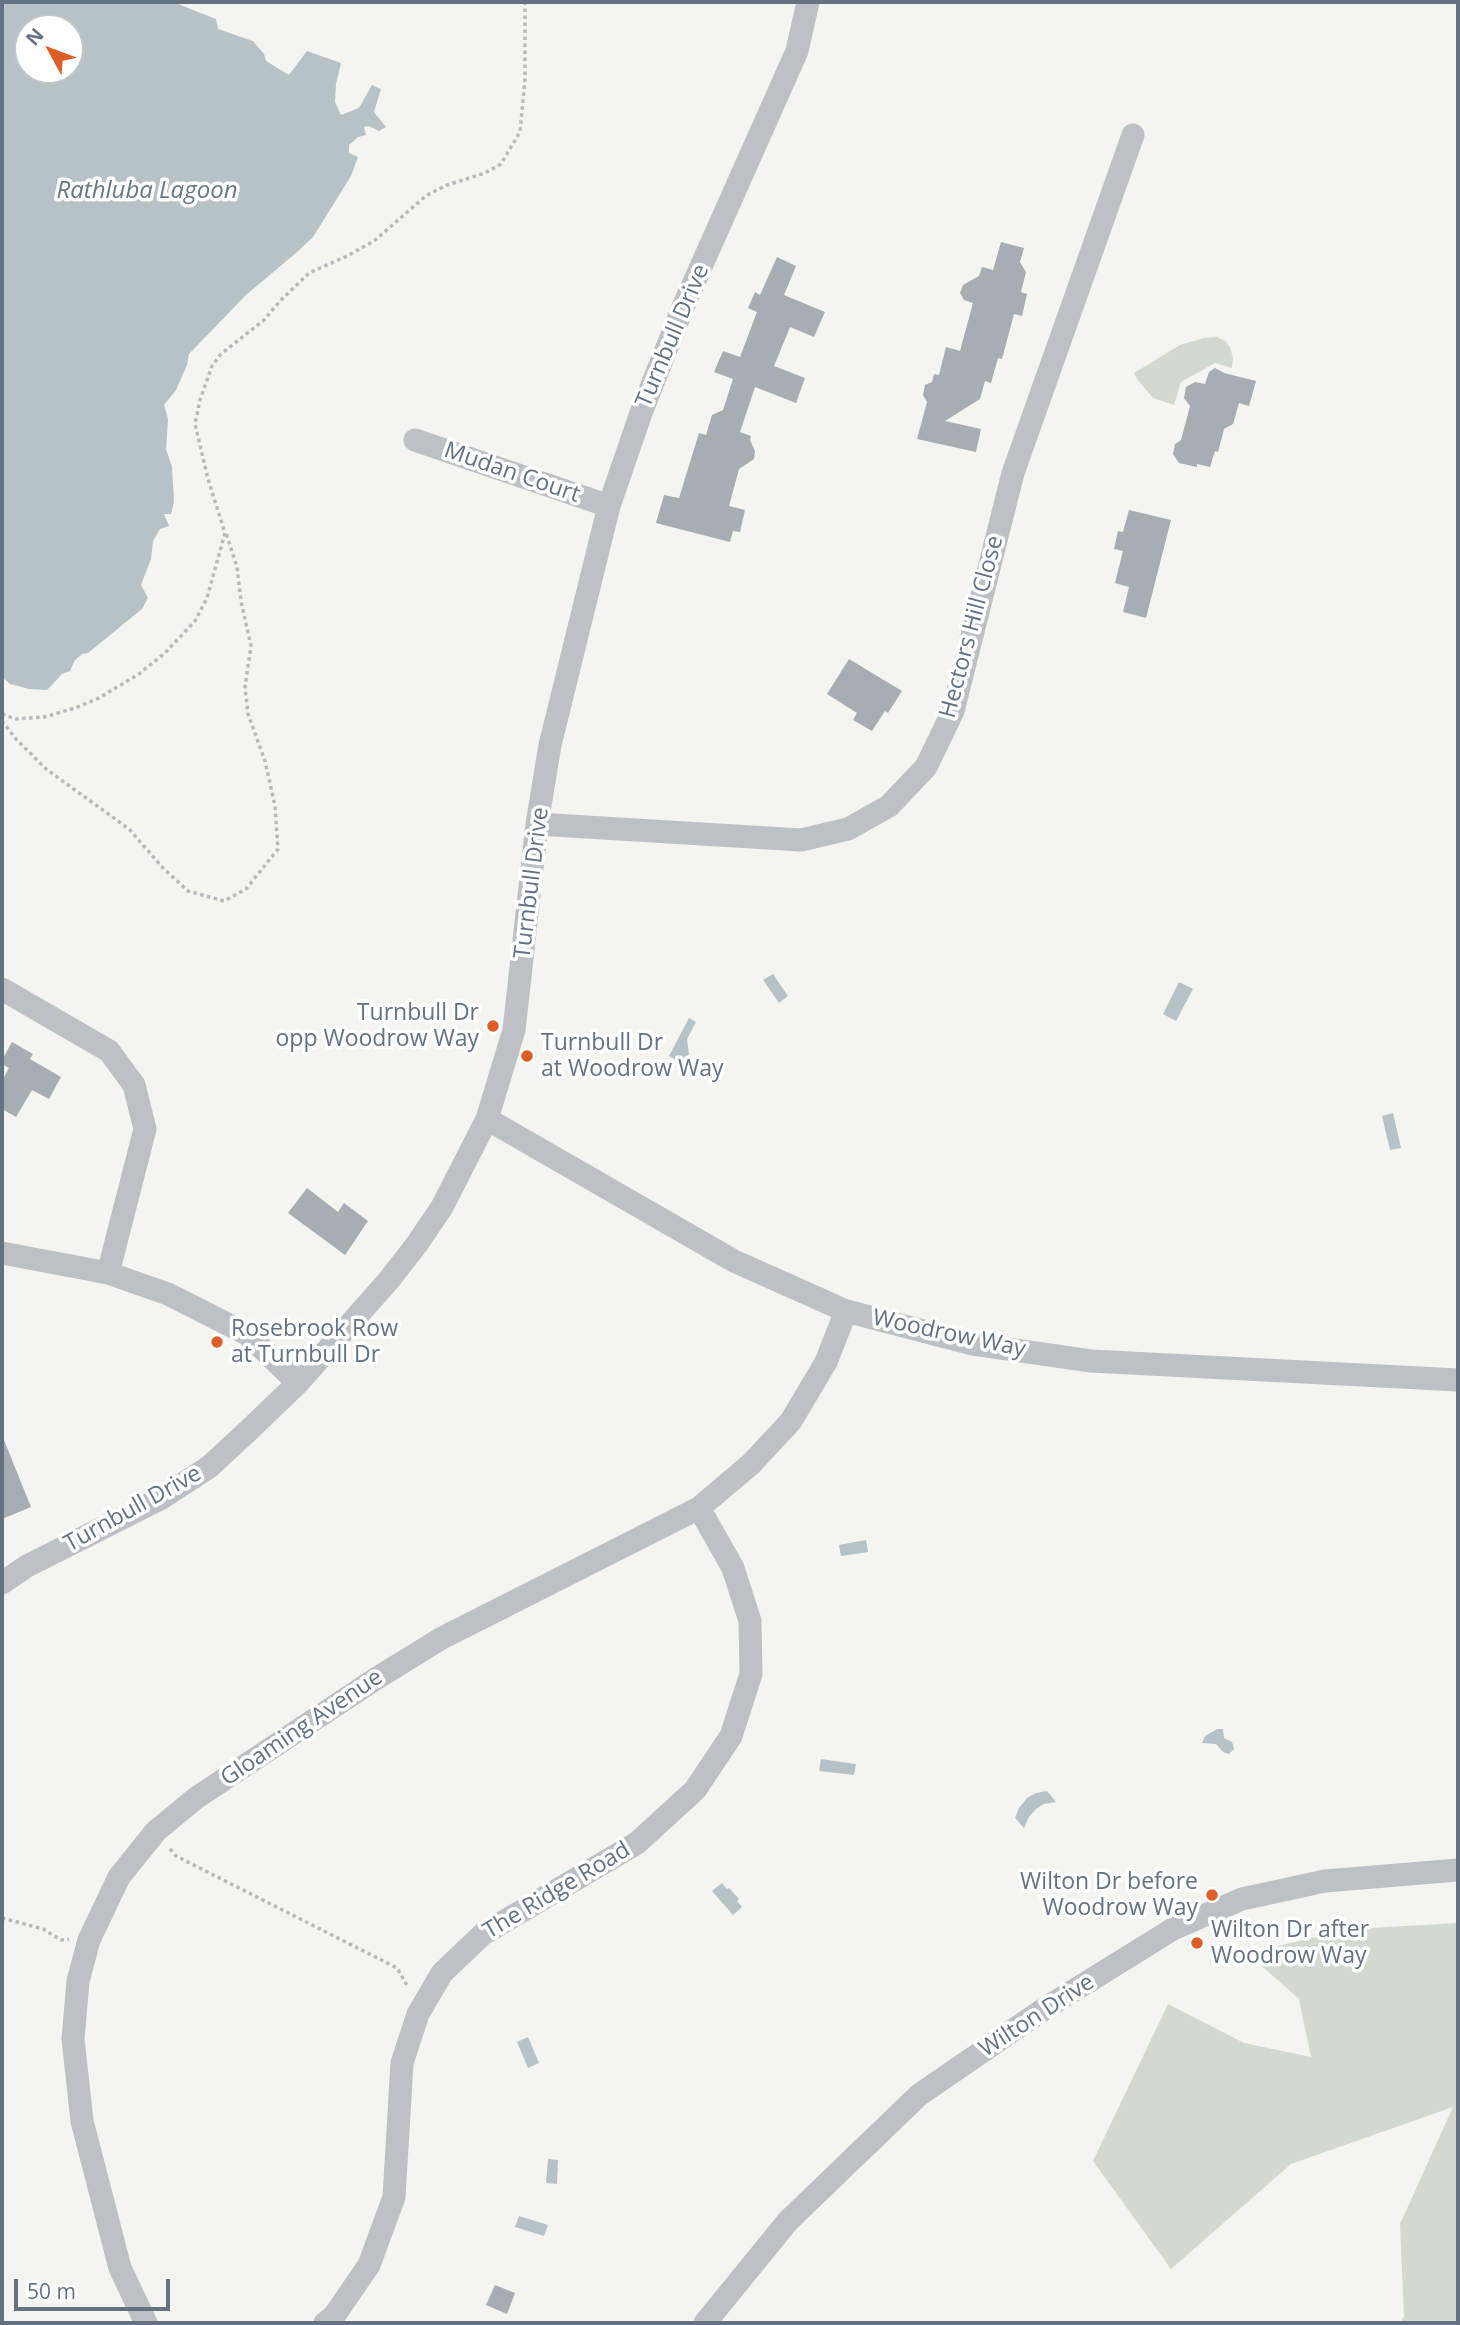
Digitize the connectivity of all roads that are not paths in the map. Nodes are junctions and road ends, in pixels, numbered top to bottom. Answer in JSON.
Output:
{"nodes":[{"id":1,"x":808,"y":2,"type":"edge"},
{"id":2,"x":1133,"y":135,"type":"dead end"},
{"id":3,"x":415,"y":440,"type":"dead end"},
{"id":4,"x":609,"y":506,"type":"junction"},
{"id":5,"x":537,"y":824,"type":"junction"},
{"id":6,"x":2,"y":989,"type":"edge"},
{"id":7,"x":487,"y":1119,"type":"junction"},
{"id":8,"x":2,"y":1253,"type":"edge"},
{"id":9,"x":108,"y":1273,"type":"junction"},
{"id":10,"x":846,"y":1311,"type":"junction"},
{"id":11,"x":1458,"y":1380,"type":"edge"},
{"id":12,"x":298,"y":1383,"type":"junction"},
{"id":13,"x":699,"y":1508,"type":"junction"},
{"id":14,"x":2,"y":1583,"type":"edge"},
{"id":15,"x":1458,"y":1870,"type":"edge"},
{"id":16,"x":146,"y":2323,"type":"edge"},
{"id":17,"x":325,"y":2323,"type":"edge"},
{"id":18,"x":705,"y":2323,"type":"edge"}],
"edges":[{"from":1,"to":4,"type":"street","name":"Turnbull Drive"},
{"from":2,"to":5,"type":"street","name":"Hectors Hill Close"},
{"from":3,"to":4,"type":"street","name":"Mudan Court"},
{"from":4,"to":5,"type":"street","name":"Turnbull Drive"},
{"from":5,"to":7,"type":"street","name":"Turnbull Drive"},
{"from":6,"to":9,"type":"street"},
{"from":7,"to":10,"type":"street","name":"Woodrow Way"},
{"from":7,"to":12,"type":"street","name":"Turnbull Drive"},
{"from":8,"to":9,"type":"street"},
{"from":9,"to":12,"type":"street"},
{"from":10,"to":11,"type":"street","name":"Woodrow Way"},
{"from":10,"to":13,"type":"street","name":"Gloaming Avenue"},
{"from":12,"to":14,"type":"street","name":"Turnbull Drive"},
{"from":13,"to":16,"type":"street","name":"Gloaming Avenue"},
{"from":13,"to":17,"type":"street","name":"The Ridge Road"},
{"from":15,"to":18,"type":"street","name":"Wilton Drive"}]}
